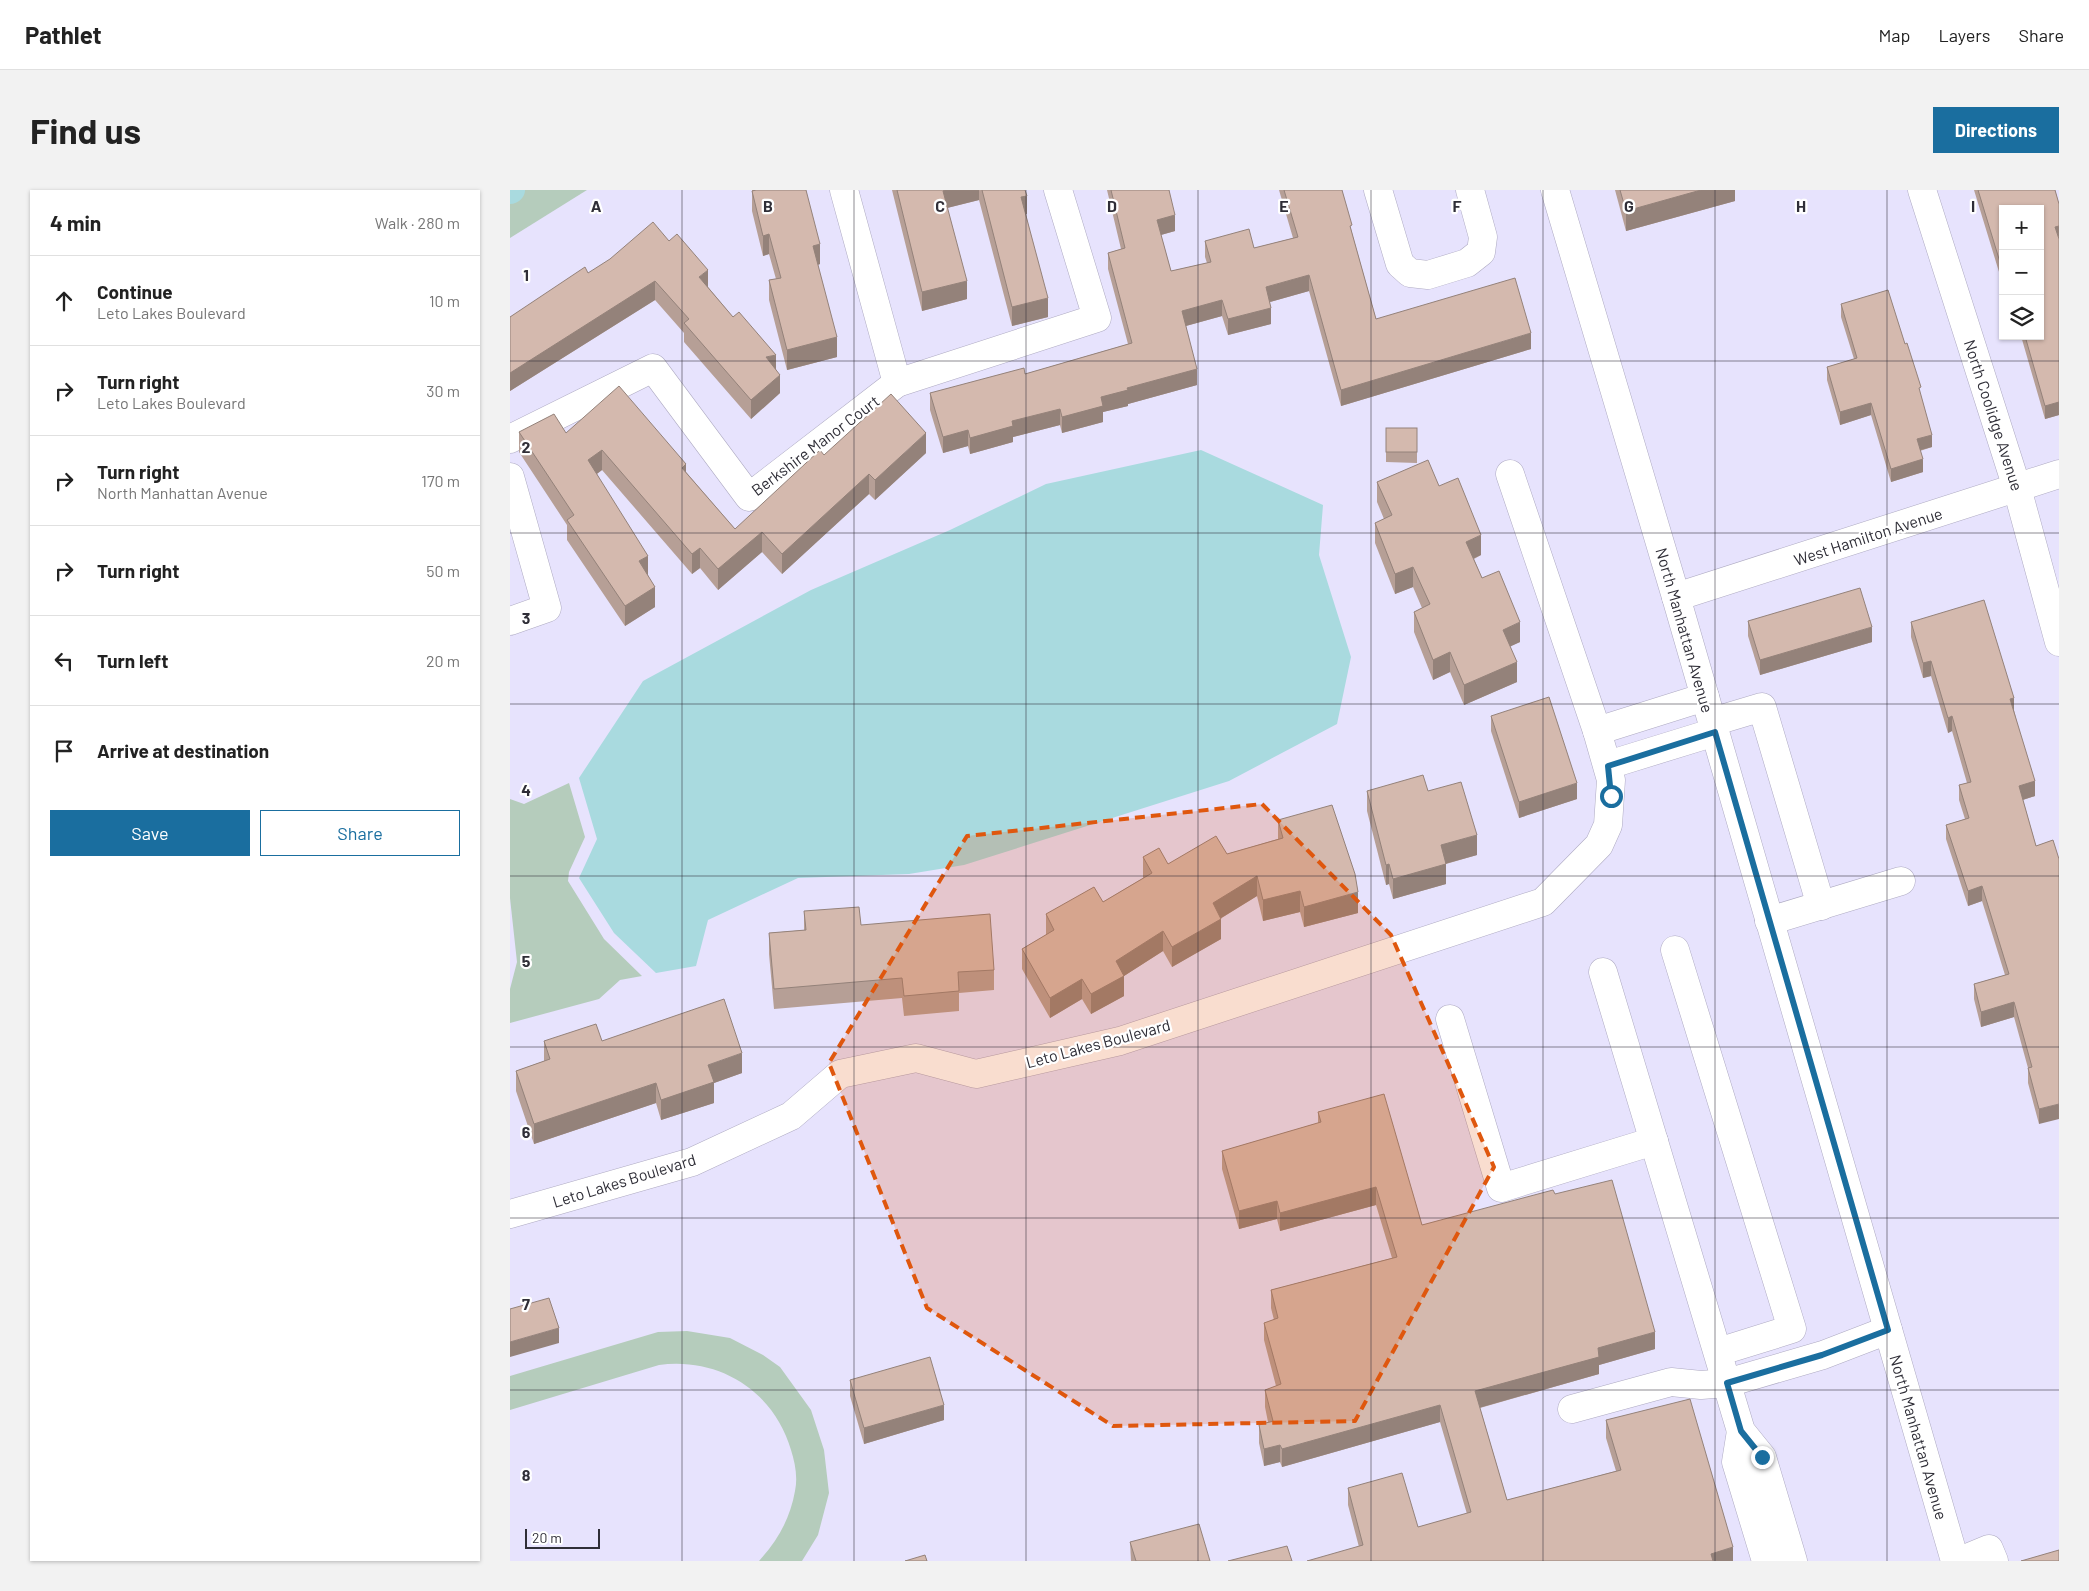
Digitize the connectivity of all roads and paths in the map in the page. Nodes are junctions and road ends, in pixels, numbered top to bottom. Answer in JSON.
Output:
{"nodes":[{"id":1,"x":844,"y":190,"type":"edge"},
{"id":2,"x":1058,"y":190,"type":"edge"},
{"id":3,"x":1378,"y":190,"type":"edge"},
{"id":4,"x":1470,"y":190,"type":"edge"},
{"id":5,"x":1555,"y":190,"type":"edge"},
{"id":6,"x":1922,"y":190,"type":"edge"},
{"id":7,"x":897,"y":383,"type":"junction"},
{"id":8,"x":510,"y":439,"type":"edge"},
{"id":9,"x":1510,"y":474,"type":"dead end"},
{"id":10,"x":2059,"y":474,"type":"edge"},
{"id":11,"x":510,"y":477,"type":"edge"},
{"id":12,"x":2017,"y":488,"type":"junction"},
{"id":13,"x":1676,"y":598,"type":"junction"},
{"id":14,"x":510,"y":621,"type":"edge"},
{"id":15,"x":2059,"y":642,"type":"edge"},
{"id":16,"x":1710,"y":717,"type":"junction"},
{"id":17,"x":1597,"y":731,"type":"junction"},
{"id":18,"x":1608,"y":766,"type":"junction"},
{"id":19,"x":1900,"y":881,"type":"dead end"},
{"id":20,"x":1821,"y":906,"type":"junction"},
{"id":21,"x":1769,"y":922,"type":"junction"},
{"id":22,"x":1675,"y":950,"type":"dead end"},
{"id":23,"x":1603,"y":972,"type":"dead end"},
{"id":24,"x":1450,"y":1019,"type":"dead end"},
{"id":25,"x":1654,"y":1141,"type":"junction"},
{"id":26,"x":510,"y":1214,"type":"edge"},
{"id":27,"x":1888,"y":1330,"type":"junction"},
{"id":28,"x":1718,"y":1352,"type":"junction"},
{"id":29,"x":1727,"y":1383,"type":"junction"},
{"id":30,"x":1572,"y":1409,"type":"dead end"},
{"id":31,"x":1741,"y":1431,"type":"junction"},
{"id":32,"x":1766,"y":1561,"type":"edge"},
{"id":33,"x":1793,"y":1561,"type":"edge"},
{"id":34,"x":1955,"y":1561,"type":"edge"},
{"id":35,"x":1960,"y":1561,"type":"edge"},
{"id":36,"x":1994,"y":1561,"type":"edge"}],
"edges":[{"from":1,"to":7,"type":"street"},
{"from":2,"to":7,"type":"street","name":"Berkshire Manor Court"},
{"from":3,"to":4,"type":"street"},
{"from":5,"to":13,"type":"street","name":"North Manhattan Avenue"},
{"from":6,"to":12,"type":"street","name":"North Coolidge Avenue"},
{"from":7,"to":8,"type":"street","name":"Berkshire Manor Court"},
{"from":9,"to":17,"type":"street","name":"Leto Lakes Boulevard"},
{"from":10,"to":12,"type":"street","name":"West Hamilton Avenue"},
{"from":11,"to":14,"type":"street"},
{"from":12,"to":13,"type":"street","name":"West Hamilton Avenue"},
{"from":12,"to":15,"type":"street","name":"North Coolidge Avenue"},
{"from":13,"to":16,"type":"street","name":"North Manhattan Avenue"},
{"from":16,"to":17,"type":"street"},
{"from":16,"to":18,"type":"street"},
{"from":16,"to":20,"type":"street"},
{"from":16,"to":21,"type":"street","name":"North Manhattan Avenue"},
{"from":17,"to":18,"type":"street","name":"Leto Lakes Boulevard"},
{"from":18,"to":26,"type":"street","name":"Leto Lakes Boulevard"},
{"from":19,"to":20,"type":"street"},
{"from":20,"to":21,"type":"street"},
{"from":21,"to":27,"type":"street","name":"North Manhattan Avenue"},
{"from":22,"to":28,"type":"street"},
{"from":23,"to":25,"type":"street"},
{"from":24,"to":25,"type":"street"},
{"from":25,"to":28,"type":"street"},
{"from":27,"to":29,"type":"street"},
{"from":27,"to":34,"type":"street","name":"North Manhattan Avenue"},
{"from":28,"to":29,"type":"street"},
{"from":29,"to":30,"type":"street"},
{"from":29,"to":31,"type":"street"},
{"from":31,"to":32,"type":"street"},
{"from":31,"to":33,"type":"street"},
{"from":35,"to":36,"type":"street"}]}
